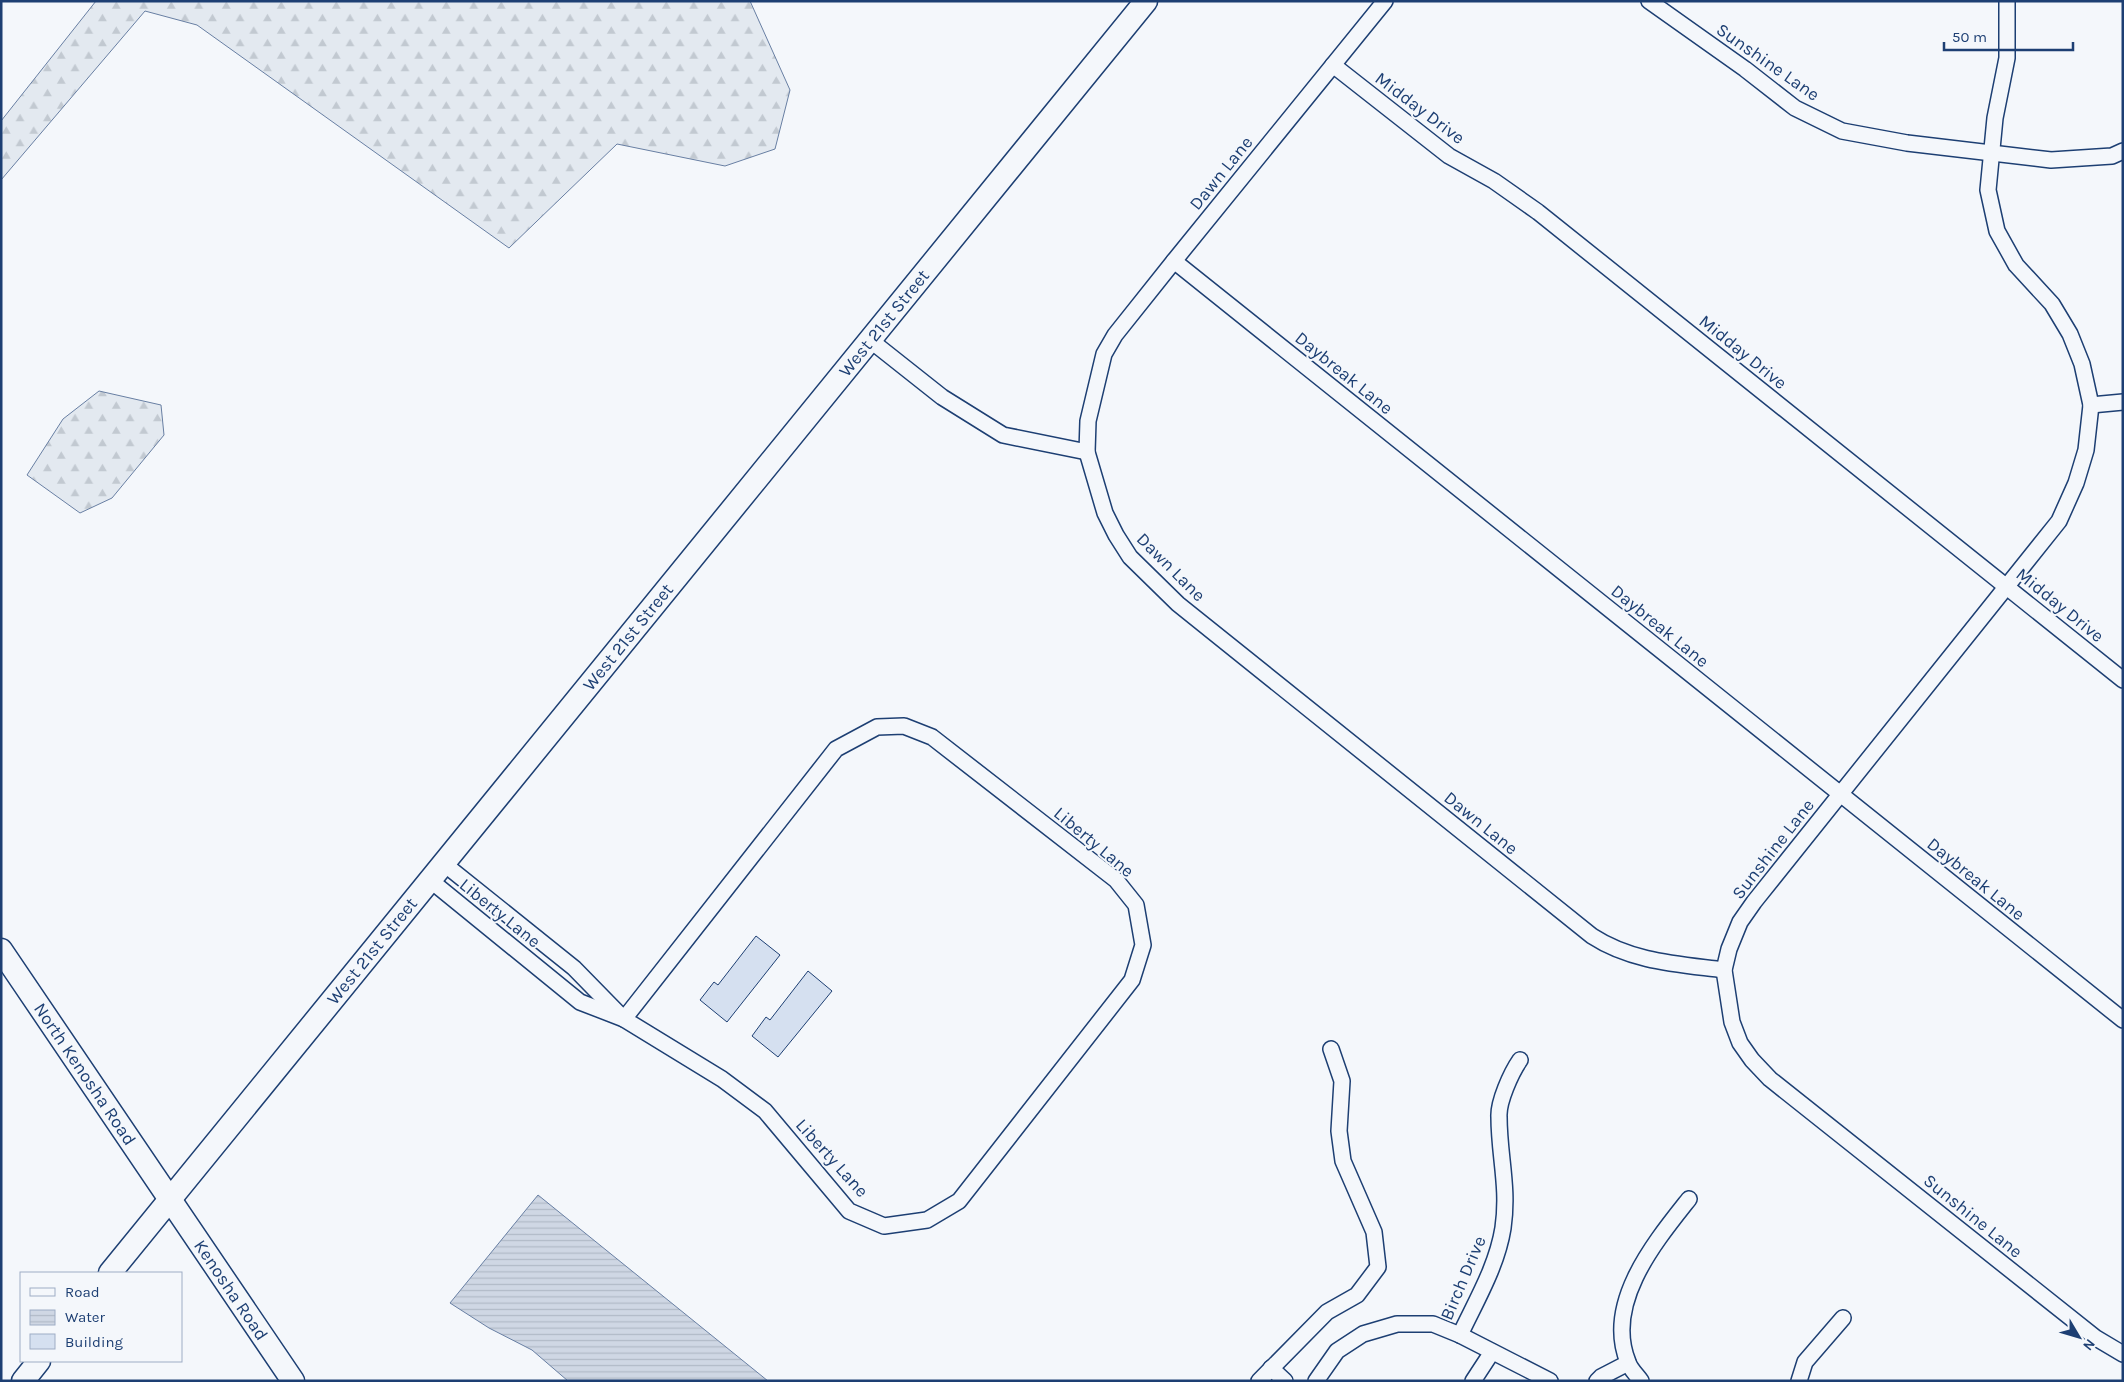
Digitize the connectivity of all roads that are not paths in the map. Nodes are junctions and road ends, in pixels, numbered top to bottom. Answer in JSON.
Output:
{"nodes":[{"id":1,"x":1146,"y":1,"type":"edge"},
{"id":2,"x":1385,"y":1,"type":"edge"},
{"id":3,"x":1649,"y":1,"type":"edge"},
{"id":4,"x":2007,"y":1,"type":"edge"},
{"id":5,"x":1333,"y":65,"type":"junction"},
{"id":6,"x":2123,"y":151,"type":"edge"},
{"id":7,"x":1992,"y":153,"type":"junction"},
{"id":8,"x":1174,"y":261,"type":"junction"},
{"id":9,"x":870,"y":340,"type":"junction"},
{"id":10,"x":2123,"y":402,"type":"edge"},
{"id":11,"x":2091,"y":405,"type":"junction"},
{"id":12,"x":1087,"y":452,"type":"junction"},
{"id":13,"x":2006,"y":586,"type":"junction"},
{"id":14,"x":2123,"y":680,"type":"edge"},
{"id":15,"x":1840,"y":794,"type":"junction"},
{"id":16,"x":436,"y":872,"type":"junction"},
{"id":17,"x":1,"y":950,"type":"edge"},
{"id":18,"x":1724,"y":970,"type":"junction"},
{"id":19,"x":624,"y":1019,"type":"junction"},
{"id":20,"x":2123,"y":1020,"type":"edge"},
{"id":21,"x":1331,"y":1049,"type":"dead end"},
{"id":22,"x":1520,"y":1060,"type":"dead end"},
{"id":23,"x":170,"y":1199,"type":"junction"},
{"id":24,"x":1689,"y":1199,"type":"dead end"},
{"id":25,"x":111,"y":1272,"type":"edge"},
{"id":26,"x":1842,"y":1318,"type":"dead end"},
{"id":27,"x":1460,"y":1335,"type":"junction"},
{"id":28,"x":1492,"y":1352,"type":"junction"},
{"id":29,"x":2123,"y":1354,"type":"edge"},
{"id":30,"x":38,"y":1362,"type":"edge"},
{"id":31,"x":1628,"y":1363,"type":"junction"},
{"id":32,"x":1270,"y":1368,"type":"junction"},
{"id":33,"x":23,"y":1381,"type":"edge"},
{"id":34,"x":293,"y":1381,"type":"edge"},
{"id":35,"x":1259,"y":1381,"type":"edge"},
{"id":36,"x":1285,"y":1381,"type":"edge"},
{"id":37,"x":1316,"y":1381,"type":"edge"},
{"id":38,"x":1473,"y":1381,"type":"edge"},
{"id":39,"x":1550,"y":1381,"type":"edge"},
{"id":40,"x":1597,"y":1381,"type":"edge"},
{"id":41,"x":1641,"y":1381,"type":"edge"},
{"id":42,"x":1799,"y":1381,"type":"edge"}],
"edges":[{"from":1,"to":9,"type":"street","name":"West 21st Street"},
{"from":2,"to":5,"type":"street","name":"Dawn Lane"},
{"from":3,"to":7,"type":"street","name":"Sunshine Lane"},
{"from":4,"to":7,"type":"street","name":"Sunshine Lane"},
{"from":5,"to":8,"type":"street","name":"Dawn Lane"},
{"from":5,"to":13,"type":"street","name":"Midday Drive"},
{"from":6,"to":7,"type":"street","name":"Sunshine Lane"},
{"from":7,"to":11,"type":"street","name":"Sunshine Lane"},
{"from":8,"to":12,"type":"street","name":"Dawn Lane"},
{"from":8,"to":15,"type":"street","name":"Daybreak Lane"},
{"from":9,"to":12,"type":"street"},
{"from":9,"to":16,"type":"street","name":"West 21st Street"},
{"from":10,"to":11,"type":"street"},
{"from":11,"to":13,"type":"street","name":"Sunshine Lane"},
{"from":12,"to":18,"type":"street","name":"Dawn Lane"},
{"from":13,"to":14,"type":"street","name":"Midday Drive"},
{"from":13,"to":15,"type":"street","name":"Sunshine Lane"},
{"from":15,"to":18,"type":"street","name":"Sunshine Lane"},
{"from":15,"to":20,"type":"street","name":"Daybreak Lane"},
{"from":16,"to":19,"type":"street","name":"Liberty Lane"},
{"from":16,"to":19,"type":"street","name":"Liberty Lane"},
{"from":16,"to":23,"type":"street","name":"West 21st Street"},
{"from":17,"to":23,"type":"street","name":"North Kenosha Road"},
{"from":18,"to":29,"type":"street","name":"Sunshine Lane"},
{"from":19,"to":19,"type":"street","name":"Liberty Lane"},
{"from":21,"to":32,"type":"street"},
{"from":22,"to":27,"type":"street","name":"Birch Drive"},
{"from":23,"to":25,"type":"street","name":"West 21st Street"},
{"from":23,"to":34,"type":"street","name":"Kenosha Road"},
{"from":24,"to":31,"type":"street"},
{"from":26,"to":42,"type":"street"},
{"from":27,"to":28,"type":"street"},
{"from":27,"to":37,"type":"street"},
{"from":28,"to":38,"type":"street"},
{"from":28,"to":39,"type":"street"},
{"from":30,"to":33,"type":"street"},
{"from":31,"to":40,"type":"street"},
{"from":31,"to":41,"type":"street"},
{"from":32,"to":35,"type":"street"},
{"from":32,"to":36,"type":"street"}]}
